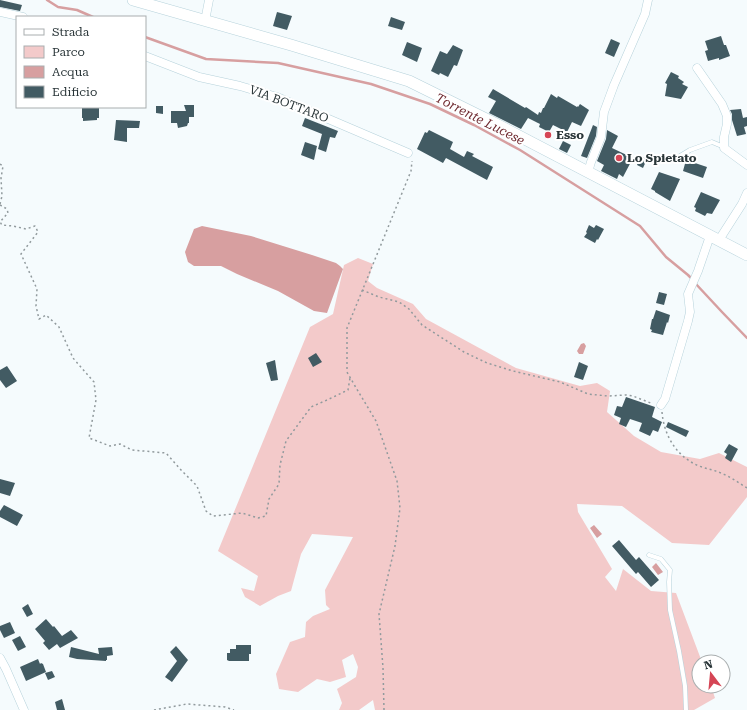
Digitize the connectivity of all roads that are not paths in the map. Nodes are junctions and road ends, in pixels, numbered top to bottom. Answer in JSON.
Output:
{"nodes":[{"id":1,"x":133,"y":0,"type":"edge"},
{"id":2,"x":209,"y":0,"type":"edge"},
{"id":3,"x":648,"y":0,"type":"edge"},
{"id":4,"x":0,"y":12,"type":"edge"},
{"id":5,"x":18,"y":16,"type":"edge"},
{"id":6,"x":205,"y":21,"type":"junction"},
{"id":7,"x":146,"y":56,"type":"edge"},
{"id":8,"x":697,"y":68,"type":"dead end"},
{"id":9,"x":724,"y":148,"type":"junction"},
{"id":10,"x":408,"y":153,"type":"road end"},
{"id":11,"x":680,"y":156,"type":"dead end"},
{"id":12,"x":747,"y":165,"type":"edge"},
{"id":13,"x":588,"y":172,"type":"junction"},
{"id":14,"x":747,"y":193,"type":"edge"},
{"id":15,"x":714,"y":238,"type":"junction"},
{"id":16,"x":747,"y":255,"type":"edge"},
{"id":17,"x":661,"y":405,"type":"road end"},
{"id":18,"x":649,"y":555,"type":"dead end"},
{"id":19,"x":0,"y":658,"type":"edge"},
{"id":20,"x":24,"y":710,"type":"edge"},
{"id":21,"x":686,"y":710,"type":"edge"}],
"edges":[{"from":1,"to":6,"type":"main road"},
{"from":2,"to":6,"type":"street"},
{"from":3,"to":13,"type":"street"},
{"from":4,"to":5,"type":"street"},
{"from":6,"to":13,"type":"main road"},
{"from":7,"to":10,"type":"street","name":"VIA BOTTARO"},
{"from":8,"to":9,"type":"street"},
{"from":9,"to":11,"type":"lane"},
{"from":9,"to":12,"type":"street"},
{"from":13,"to":15,"type":"main road"},
{"from":14,"to":15,"type":"street"},
{"from":15,"to":16,"type":"main road"},
{"from":15,"to":17,"type":"street"},
{"from":18,"to":21,"type":"lane"},
{"from":19,"to":20,"type":"street"}]}
